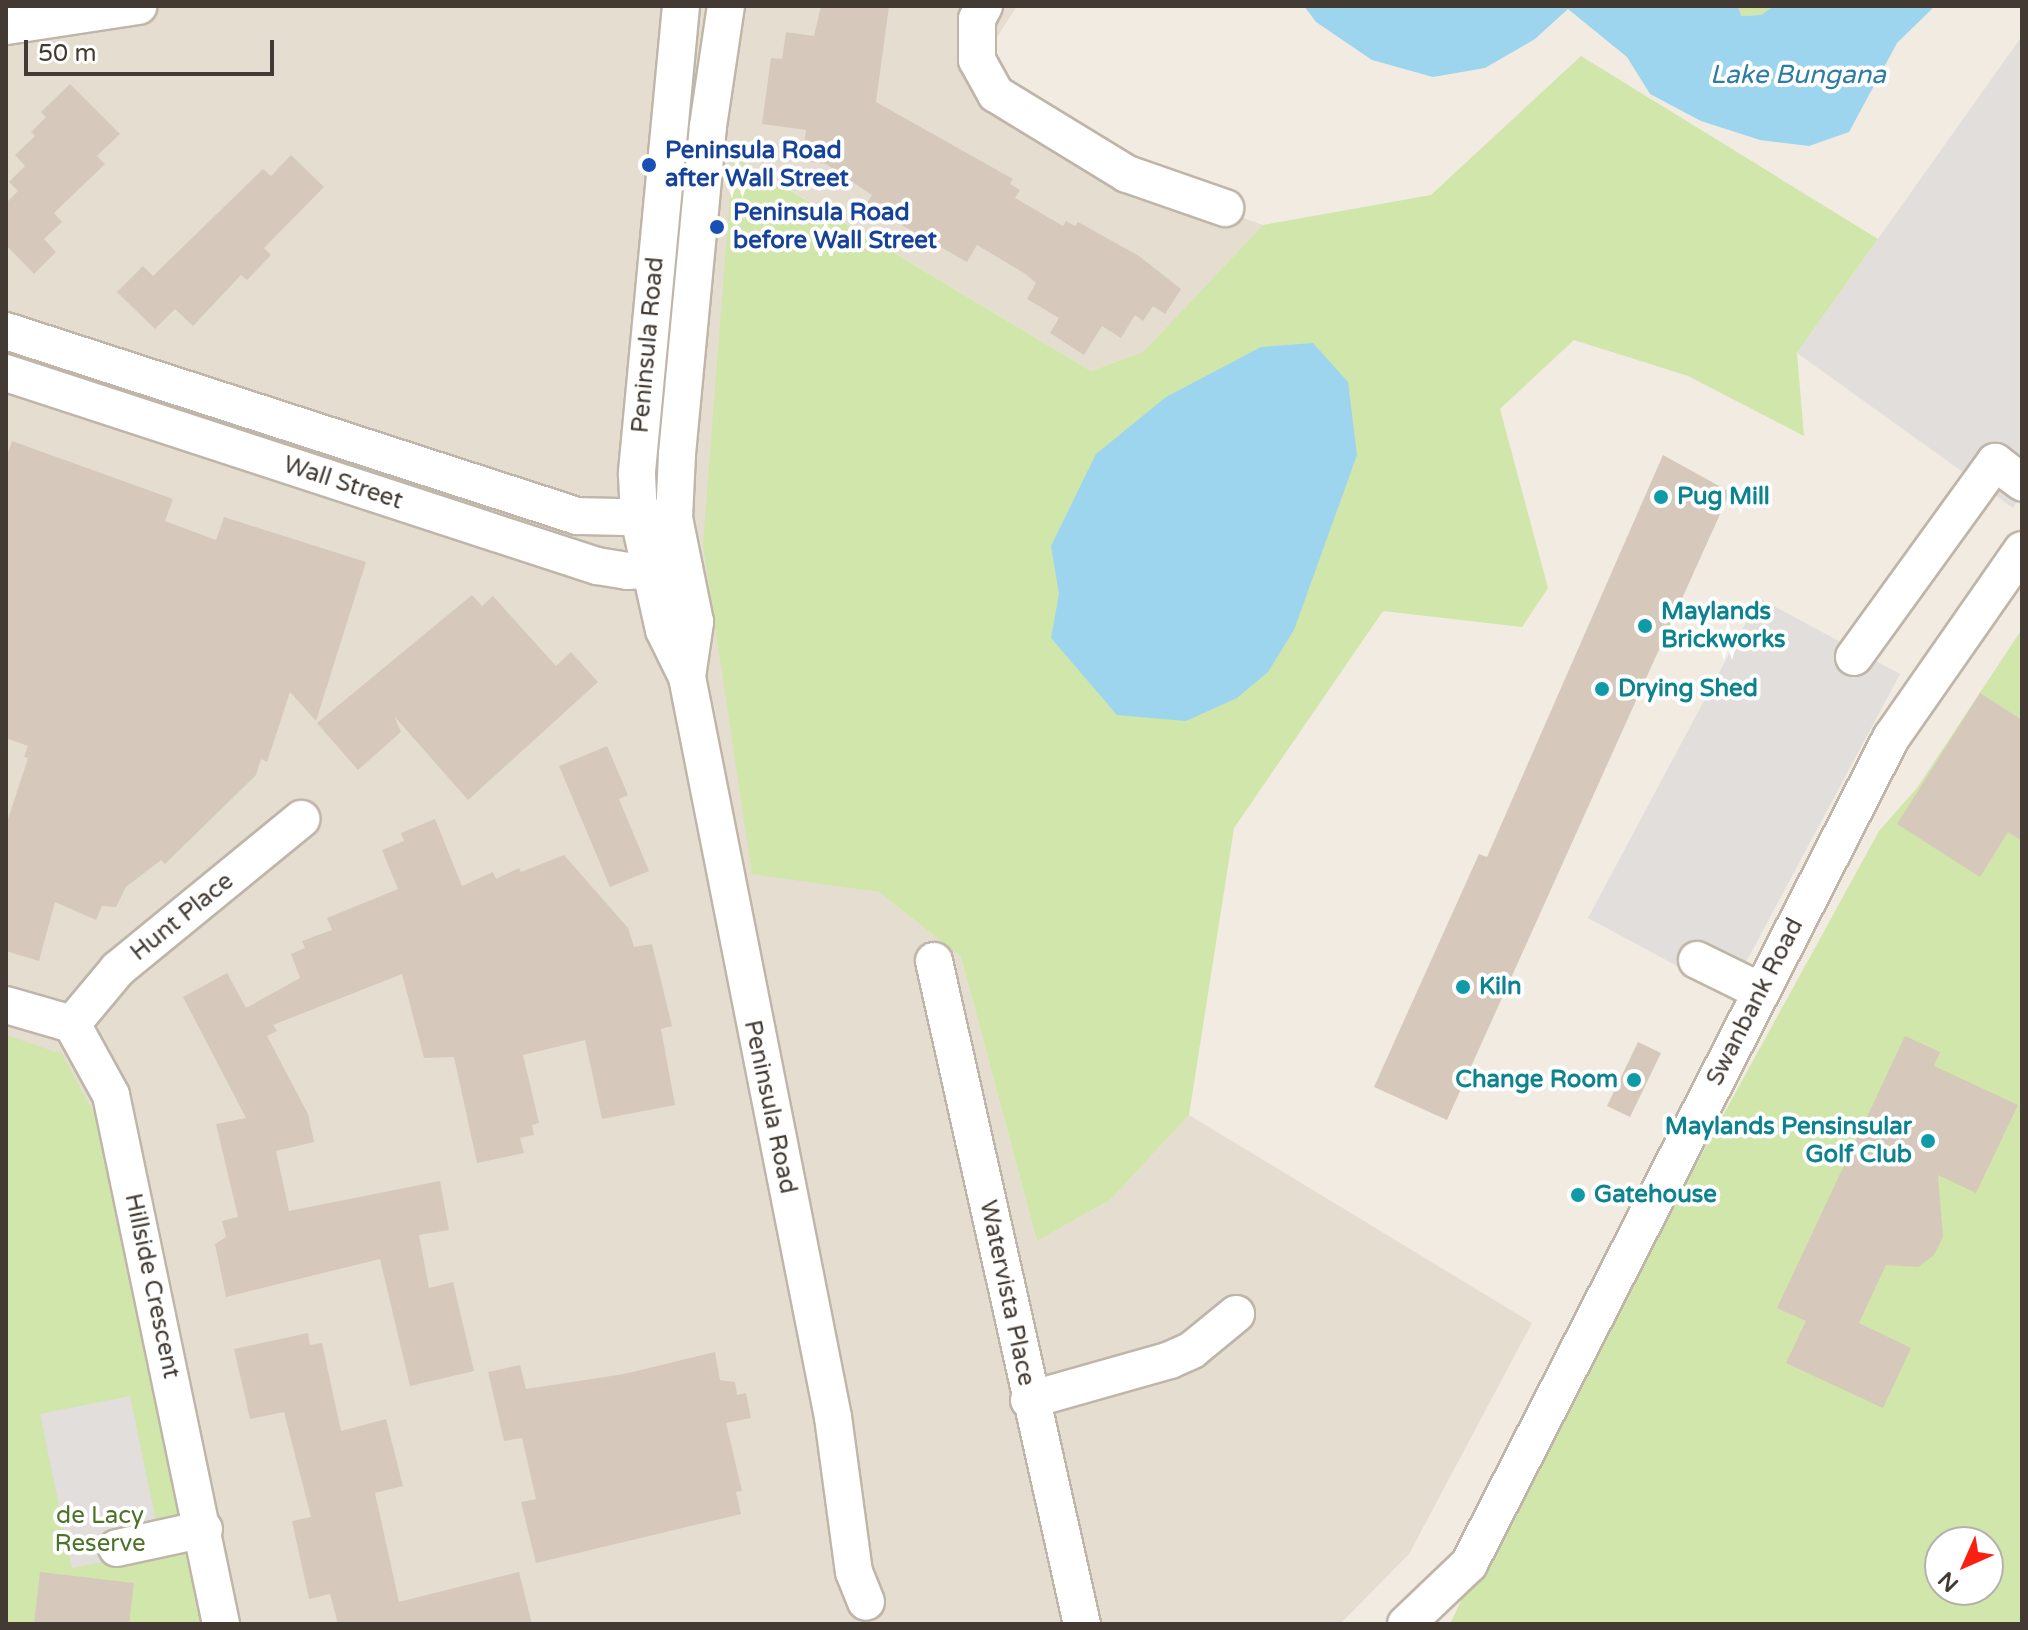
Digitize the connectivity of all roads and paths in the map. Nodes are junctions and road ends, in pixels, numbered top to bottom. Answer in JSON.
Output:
{"nodes":[{"id":1,"x":138,"y":6,"type":"edge"},
{"id":2,"x":681,"y":6,"type":"edge"},
{"id":3,"x":726,"y":6,"type":"edge"},
{"id":4,"x":984,"y":6,"type":"edge"},
{"id":5,"x":6,"y":26,"type":"edge"},
{"id":6,"x":1225,"y":208,"type":"dead end"},
{"id":7,"x":6,"y":331,"type":"edge"},
{"id":8,"x":6,"y":373,"type":"edge"},
{"id":9,"x":214,"y":398,"type":"junction"},
{"id":10,"x":203,"y":437,"type":"junction"},
{"id":11,"x":426,"y":467,"type":"junction"},
{"id":12,"x":2022,"y":482,"type":"edge"},
{"id":13,"x":414,"y":506,"type":"junction"},
{"id":14,"x":639,"y":518,"type":"junction"},
{"id":15,"x":674,"y":518,"type":"junction"},
{"id":16,"x":2022,"y":550,"type":"edge"},
{"id":17,"x":667,"y":570,"type":"junction"},
{"id":18,"x":1854,"y":657,"type":"dead end"},
{"id":19,"x":301,"y":819,"type":"dead end"},
{"id":20,"x":1697,"y":960,"type":"dead end"},
{"id":21,"x":934,"y":961,"type":"dead end"},
{"id":22,"x":1760,"y":991,"type":"junction"},
{"id":23,"x":6,"y":1005,"type":"edge"},
{"id":24,"x":72,"y":1024,"type":"junction"},
{"id":25,"x":1236,"y":1314,"type":"dead end"},
{"id":26,"x":1029,"y":1400,"type":"junction"},
{"id":27,"x":204,"y":1529,"type":"junction"},
{"id":28,"x":117,"y":1548,"type":"dead end"},
{"id":29,"x":867,"y":1613,"type":"edge"},
{"id":30,"x":221,"y":1624,"type":"edge"},
{"id":31,"x":1082,"y":1624,"type":"edge"},
{"id":32,"x":1406,"y":1624,"type":"edge"}],
"edges":[{"from":1,"to":5,"type":"street"},
{"from":2,"to":14,"type":"street","name":"Peninsula Road"},
{"from":3,"to":15,"type":"street","name":"Peninsula Road"},
{"from":4,"to":6,"type":"street"},
{"from":7,"to":9,"type":"street","name":"Wall Street"},
{"from":8,"to":10,"type":"street","name":"Wall Street"},
{"from":9,"to":10,"type":"street"},
{"from":9,"to":11,"type":"street","name":"Wall Street"},
{"from":10,"to":13,"type":"street","name":"Wall Street"},
{"from":11,"to":13,"type":"street"},
{"from":11,"to":14,"type":"street","name":"Wall Street"},
{"from":12,"to":18,"type":"street"},
{"from":13,"to":17,"type":"street","name":"Wall Street"},
{"from":14,"to":15,"type":"street","name":"Wall Street"},
{"from":14,"to":17,"type":"street","name":"Peninsula Road"},
{"from":15,"to":17,"type":"street","name":"Peninsula Road"},
{"from":16,"to":22,"type":"street","name":"Swanbank Road"},
{"from":17,"to":29,"type":"street","name":"Peninsula Road"},
{"from":19,"to":24,"type":"street","name":"Hunt Place"},
{"from":20,"to":22,"type":"street"},
{"from":21,"to":26,"type":"street","name":"Watervista Place"},
{"from":22,"to":32,"type":"street","name":"Swanbank Road"},
{"from":23,"to":24,"type":"street"},
{"from":24,"to":27,"type":"street","name":"Hillside Crescent"},
{"from":25,"to":26,"type":"street"},
{"from":26,"to":31,"type":"street","name":"Watervista Place"},
{"from":27,"to":28,"type":"street"},
{"from":27,"to":30,"type":"street","name":"Hillside Crescent"}]}
